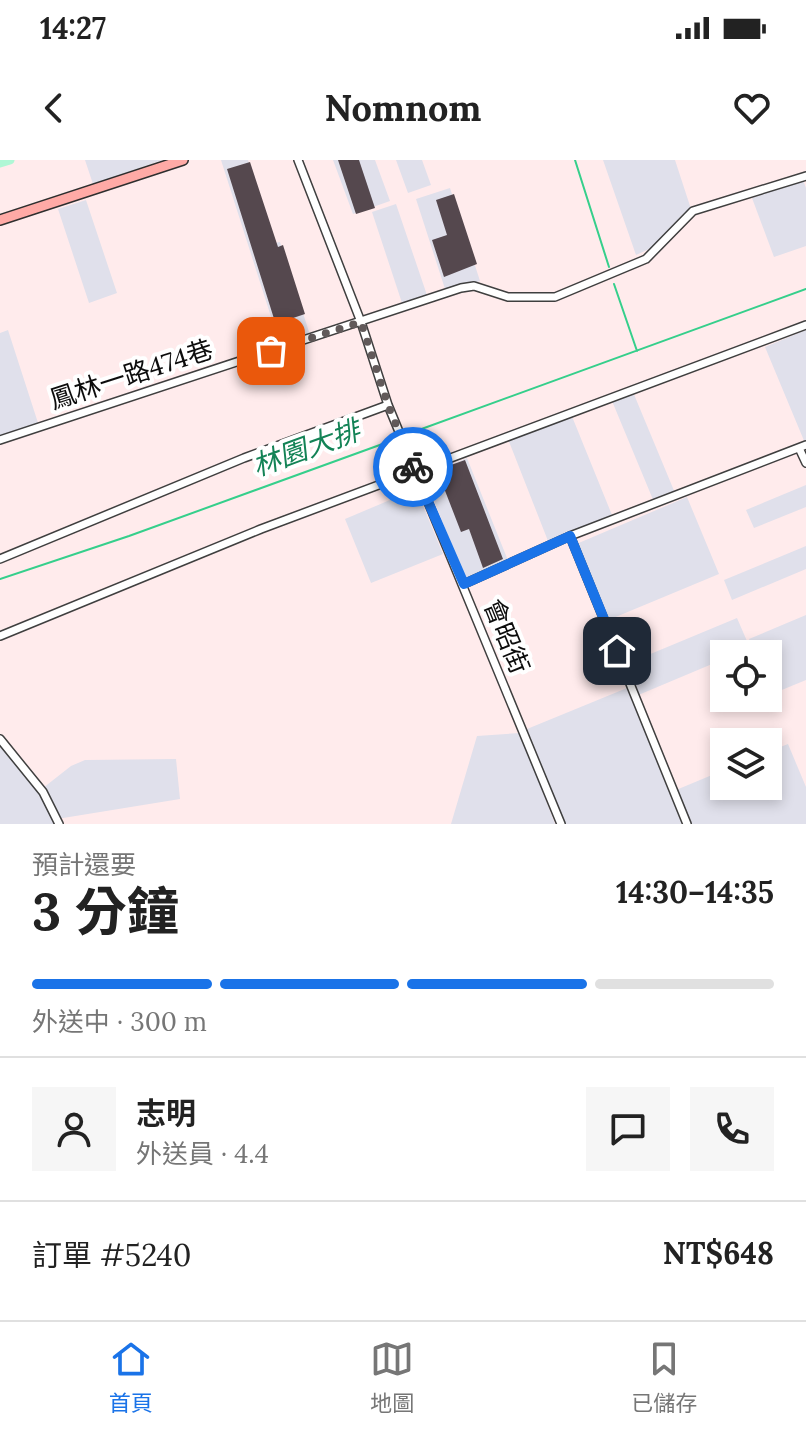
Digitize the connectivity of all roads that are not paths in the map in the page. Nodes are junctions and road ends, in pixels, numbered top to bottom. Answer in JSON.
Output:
{"nodes":[{"id":1,"x":183,"y":160,"type":"edge"},
{"id":2,"x":298,"y":160,"type":"edge"},
{"id":3,"x":806,"y":176,"type":"edge"},
{"id":4,"x":0,"y":220,"type":"edge"},
{"id":5,"x":361,"y":322,"type":"junction"},
{"id":6,"x":806,"y":325,"type":"edge"},
{"id":7,"x":390,"y":408,"type":"junction"},
{"id":8,"x":0,"y":440,"type":"edge"},
{"id":9,"x":803,"y":447,"type":"edge"},
{"id":10,"x":806,"y":463,"type":"edge"},
{"id":11,"x":414,"y":468,"type":"junction"},
{"id":12,"x":570,"y":536,"type":"junction"},
{"id":13,"x":0,"y":559,"type":"edge"},
{"id":14,"x":464,"y":584,"type":"junction"},
{"id":15,"x":0,"y":636,"type":"edge"},
{"id":16,"x":0,"y":739,"type":"edge"},
{"id":17,"x":59,"y":824,"type":"edge"},
{"id":18,"x":561,"y":824,"type":"edge"},
{"id":19,"x":687,"y":824,"type":"edge"}],
"edges":[{"from":1,"to":4,"type":"street"},
{"from":2,"to":5,"type":"street"},
{"from":3,"to":5,"type":"street","name":"鳳林一路474巷"},
{"from":5,"to":7,"type":"street"},
{"from":5,"to":8,"type":"street","name":"鳳林一路474巷"},
{"from":6,"to":11,"type":"street"},
{"from":7,"to":11,"type":"street","name":"會昭街"},
{"from":7,"to":13,"type":"street"},
{"from":9,"to":10,"type":"street"},
{"from":9,"to":12,"type":"street"},
{"from":11,"to":14,"type":"street","name":"會昭街"},
{"from":11,"to":15,"type":"street"},
{"from":12,"to":14,"type":"street"},
{"from":12,"to":19,"type":"street"},
{"from":14,"to":18,"type":"street","name":"會昭街"},
{"from":16,"to":17,"type":"street"}]}
